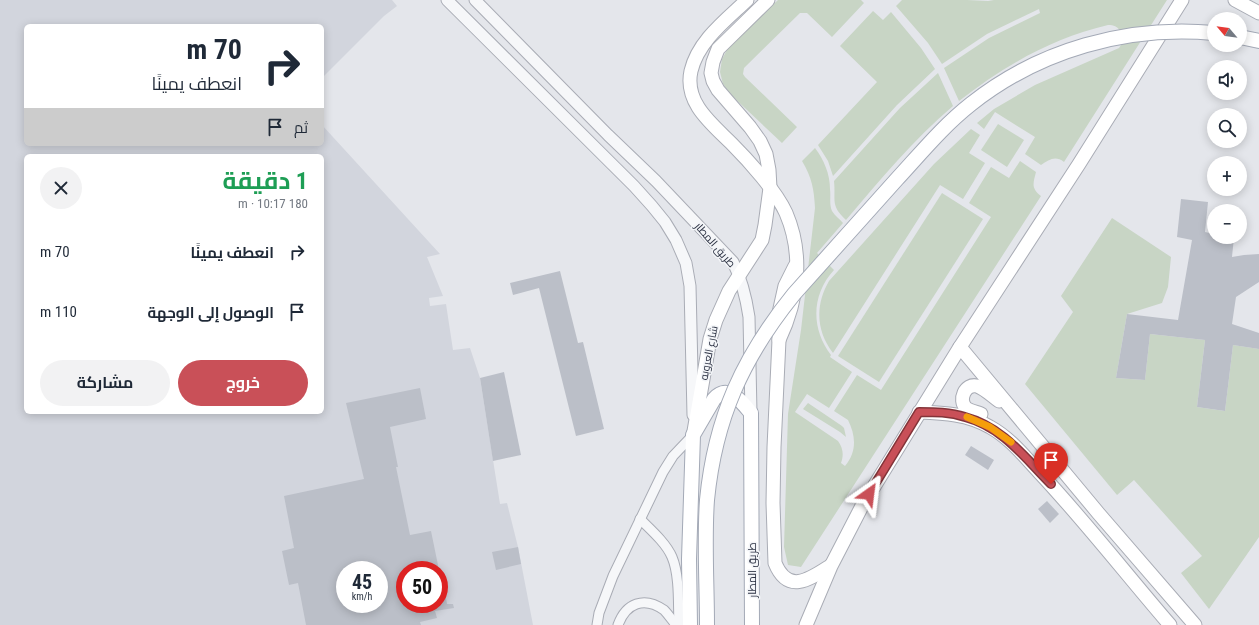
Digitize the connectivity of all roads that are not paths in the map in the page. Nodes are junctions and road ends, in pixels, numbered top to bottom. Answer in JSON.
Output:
{"nodes":[{"id":1,"x":447,"y":0,"type":"edge"},
{"id":2,"x":475,"y":0,"type":"edge"},
{"id":3,"x":747,"y":0,"type":"edge"},
{"id":4,"x":768,"y":0,"type":"edge"},
{"id":5,"x":1182,"y":0,"type":"edge"},
{"id":6,"x":1235,"y":0,"type":"edge"},
{"id":7,"x":1259,"y":13,"type":"edge"},
{"id":8,"x":1207,"y":33,"type":"edge"},
{"id":9,"x":1247,"y":38,"type":"edge"},
{"id":10,"x":1259,"y":41,"type":"edge"},
{"id":11,"x":608,"y":135,"type":"junction"},
{"id":12,"x":595,"y":146,"type":"junction"},
{"id":13,"x":647,"y":172,"type":"junction"},
{"id":14,"x":634,"y":186,"type":"junction"},
{"id":15,"x":770,"y":188,"type":"junction"},
{"id":16,"x":739,"y":274,"type":"junction"},
{"id":17,"x":960,"y":347,"type":"junction"},
{"id":18,"x":1012,"y":410,"type":"junction"},
{"id":19,"x":919,"y":412,"type":"junction"},
{"id":20,"x":751,"y":413,"type":"junction"},
{"id":21,"x":694,"y":435,"type":"junction"},
{"id":22,"x":1008,"y":439,"type":"junction"},
{"id":23,"x":640,"y":519,"type":"junction"},
{"id":24,"x":831,"y":566,"type":"junction"},
{"id":25,"x":597,"y":625,"type":"edge"},
{"id":26,"x":618,"y":625,"type":"edge"},
{"id":27,"x":677,"y":625,"type":"edge"},
{"id":28,"x":690,"y":625,"type":"edge"},
{"id":29,"x":707,"y":625,"type":"edge"},
{"id":30,"x":752,"y":625,"type":"edge"},
{"id":31,"x":806,"y":625,"type":"edge"},
{"id":32,"x":1170,"y":625,"type":"edge"},
{"id":33,"x":1195,"y":625,"type":"edge"}],
"edges":[{"from":1,"to":12,"type":"street"},
{"from":2,"to":11,"type":"street","name":"طريق المطار"},
{"from":3,"to":15,"type":"main road"},
{"from":4,"to":15,"type":"main road","name":"شارع العروبه"},
{"from":5,"to":17,"type":"main road"},
{"from":6,"to":7,"type":"main road"},
{"from":8,"to":29,"type":"main road","bridge":true},
{"from":9,"to":10,"type":"main road"},
{"from":11,"to":12,"type":"street"},
{"from":11,"to":13,"type":"street","name":"طريق المطار"},
{"from":12,"to":14,"type":"street"},
{"from":13,"to":14,"type":"street"},
{"from":13,"to":16,"type":"street","name":"طريق المطار"},
{"from":14,"to":21,"type":"street"},
{"from":15,"to":16,"type":"main road","name":"شارع العروبه"},
{"from":15,"to":24,"type":"main road"},
{"from":16,"to":20,"type":"street","name":"طريق المطار"},
{"from":16,"to":21,"type":"main road","name":"شارع العروبه"},
{"from":17,"to":18,"type":"main road"},
{"from":17,"to":19,"type":"main road"},
{"from":18,"to":22,"type":"main road"},
{"from":18,"to":33,"type":"main road"},
{"from":19,"to":22,"type":"main road"},
{"from":19,"to":24,"type":"main road"},
{"from":20,"to":21,"type":"main road"},
{"from":20,"to":30,"type":"main road","name":"طريق المطار"},
{"from":21,"to":23,"type":"street"},
{"from":21,"to":28,"type":"main road"},
{"from":22,"to":32,"type":"main road"},
{"from":23,"to":25,"type":"street"},
{"from":23,"to":27,"type":"street"},
{"from":24,"to":31,"type":"main road"},
{"from":26,"to":27,"type":"street"}]}
